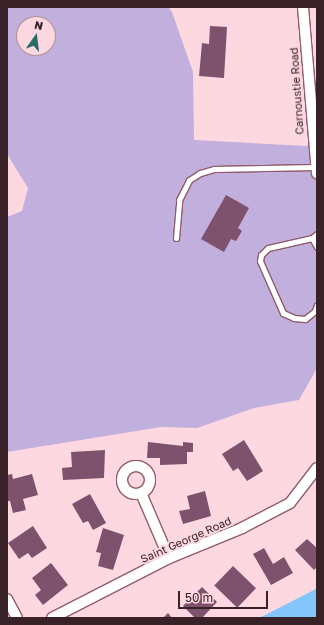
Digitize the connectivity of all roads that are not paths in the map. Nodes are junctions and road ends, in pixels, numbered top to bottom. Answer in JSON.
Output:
{"nodes":[{"id":1,"x":303,"y":7,"type":"edge"},
{"id":2,"x":316,"y":170,"type":"edge"},
{"id":3,"x":317,"y":234,"type":"edge"},
{"id":4,"x":176,"y":238,"type":"dead end"},
{"id":5,"x":312,"y":238,"type":"junction"},
{"id":6,"x":317,"y":247,"type":"edge"},
{"id":7,"x":317,"y":305,"type":"edge"},
{"id":8,"x":317,"y":468,"type":"edge"},
{"id":9,"x":141,"y":493,"type":"dead end"},
{"id":10,"x":169,"y":558,"type":"junction"},
{"id":11,"x":7,"y":600,"type":"edge"},
{"id":12,"x":17,"y":618,"type":"edge"},
{"id":13,"x":52,"y":618,"type":"edge"}],
"edges":[{"from":1,"to":2,"type":"street","name":"Carnoustie Road"},
{"from":2,"to":4,"type":"lane"},
{"from":3,"to":5,"type":"lane"},
{"from":5,"to":6,"type":"lane"},
{"from":5,"to":7,"type":"lane"},
{"from":8,"to":10,"type":"street","name":"Saint George Road"},
{"from":9,"to":10,"type":"street"},
{"from":10,"to":13,"type":"street","name":"Saint George Road"},
{"from":11,"to":12,"type":"street"}]}
